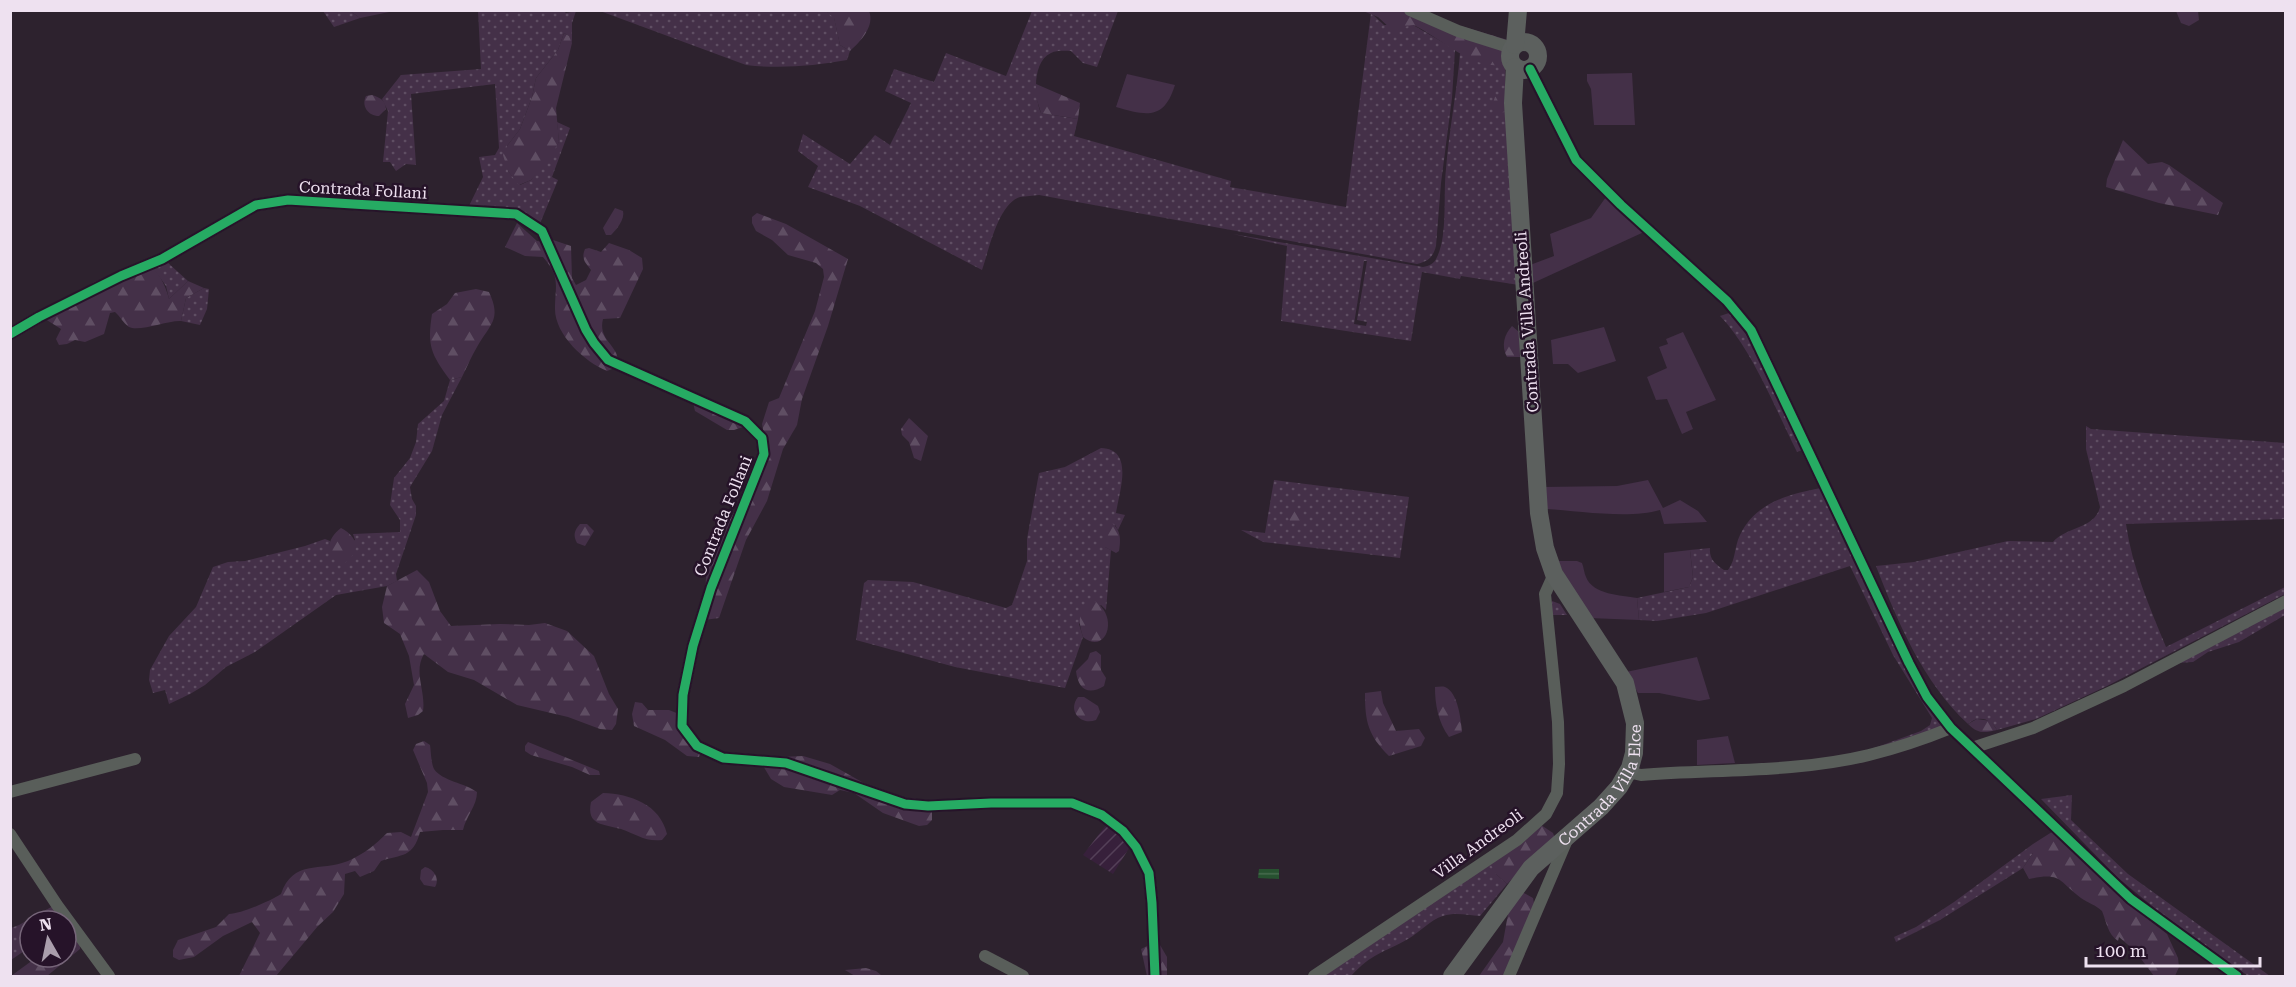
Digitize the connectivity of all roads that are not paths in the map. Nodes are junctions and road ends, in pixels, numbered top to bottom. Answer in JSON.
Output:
{"nodes":[{"id":1,"x":1410,"y":10,"type":"edge"},
{"id":2,"x":1518,"y":10,"type":"edge"},
{"id":3,"x":1524,"y":10,"type":"edge"},
{"id":4,"x":1519,"y":45,"type":"junction"},
{"id":5,"x":1522,"y":68,"type":"junction"},
{"id":6,"x":10,"y":334,"type":"edge"},
{"id":7,"x":1554,"y":574,"type":"junction"},
{"id":8,"x":2286,"y":601,"type":"edge"},
{"id":9,"x":1952,"y":728,"type":"junction"},
{"id":10,"x":1972,"y":748,"type":"junction"},
{"id":11,"x":135,"y":759,"type":"dead end"},
{"id":12,"x":1628,"y":772,"type":"junction"},
{"id":13,"x":10,"y":792,"type":"edge"},
{"id":14,"x":10,"y":834,"type":"edge"},
{"id":15,"x":1569,"y":836,"type":"junction"},
{"id":16,"x":985,"y":956,"type":"dead end"},
{"id":17,"x":109,"y":976,"type":"edge"},
{"id":18,"x":1023,"y":976,"type":"edge"},
{"id":19,"x":1155,"y":976,"type":"edge"},
{"id":20,"x":1314,"y":976,"type":"edge"},
{"id":21,"x":1452,"y":976,"type":"edge"},
{"id":22,"x":1509,"y":976,"type":"edge"},
{"id":23,"x":2238,"y":976,"type":"edge"}],
"edges":[{"from":1,"to":4,"type":"street"},
{"from":2,"to":4,"type":"main road"},
{"from":3,"to":4,"type":"main road"},
{"from":4,"to":5,"type":"main road"},
{"from":4,"to":5,"type":"main road"},
{"from":5,"to":7,"type":"main road","name":"Contrada Villa Andreoli"},
{"from":5,"to":9,"type":"street"},
{"from":6,"to":19,"type":"street","name":"Contrada Follani"},
{"from":7,"to":12,"type":"main road","name":"Contrada Villa Elce"},
{"from":7,"to":20,"type":"street","name":"Villa Andreoli"},
{"from":8,"to":10,"type":"street"},
{"from":9,"to":10,"type":"street"},
{"from":9,"to":12,"type":"street"},
{"from":10,"to":23,"type":"street"},
{"from":11,"to":13,"type":"street"},
{"from":12,"to":15,"type":"main road","name":"Contrada Villa Elce"},
{"from":14,"to":17,"type":"street"},
{"from":15,"to":21,"type":"main road","name":"Contrada Villa Elce"},
{"from":15,"to":22,"type":"street"},
{"from":16,"to":18,"type":"street"}]}
